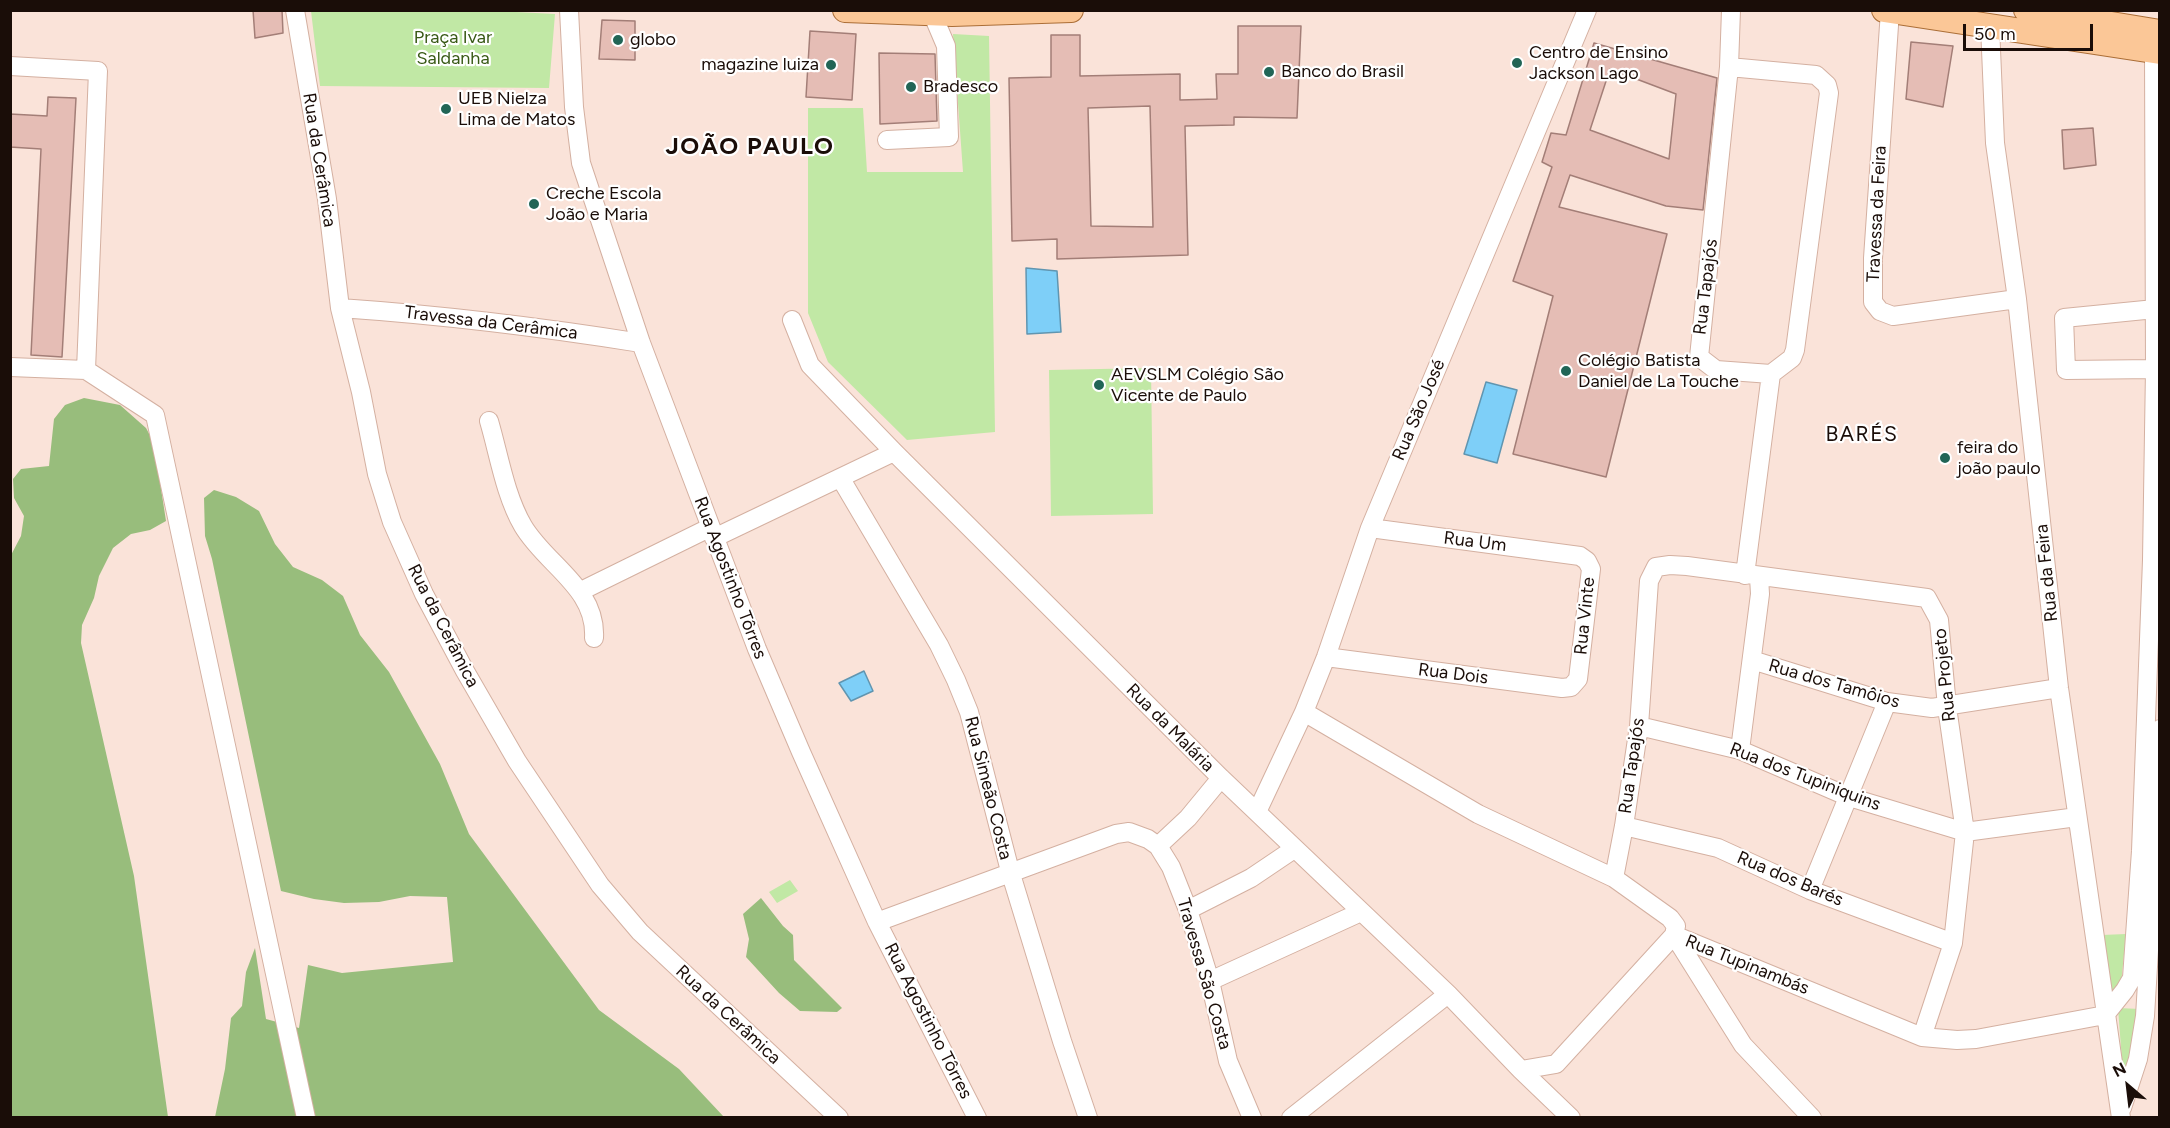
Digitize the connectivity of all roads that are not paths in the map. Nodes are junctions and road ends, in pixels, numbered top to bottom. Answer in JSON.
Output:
{"nodes":[{"id":1,"x":295,"y":10,"type":"edge"},
{"id":2,"x":569,"y":10,"type":"edge"},
{"id":3,"x":845,"y":10,"type":"edge"},
{"id":4,"x":1071,"y":10,"type":"edge"},
{"id":5,"x":1587,"y":10,"type":"edge"},
{"id":6,"x":1731,"y":10,"type":"edge"},
{"id":7,"x":1884,"y":10,"type":"edge"},
{"id":8,"x":2026,"y":10,"type":"edge"},
{"id":9,"x":1890,"y":11,"type":"edge"},
{"id":10,"x":932,"y":13,"type":"junction"},
{"id":11,"x":1989,"y":26,"type":"junction"},
{"id":12,"x":2158,"y":45,"type":"edge"},
{"id":13,"x":10,"y":66,"type":"edge"},
{"id":14,"x":1729,"y":67,"type":"junction"},
{"id":15,"x":887,"y":140,"type":"dead end"},
{"id":16,"x":2017,"y":299,"type":"junction"},
{"id":17,"x":340,"y":308,"type":"junction"},
{"id":18,"x":2149,"y":309,"type":"junction"},
{"id":19,"x":792,"y":320,"type":"dead end"},
{"id":20,"x":641,"y":343,"type":"junction"},
{"id":21,"x":10,"y":367,"type":"edge"},
{"id":22,"x":2150,"y":369,"type":"junction"},
{"id":23,"x":86,"y":370,"type":"junction"},
{"id":24,"x":1771,"y":374,"type":"junction"},
{"id":25,"x":489,"y":421,"type":"dead end"},
{"id":26,"x":894,"y":453,"type":"junction"},
{"id":27,"x":841,"y":479,"type":"junction"},
{"id":28,"x":1370,"y":528,"type":"junction"},
{"id":29,"x":712,"y":533,"type":"junction"},
{"id":30,"x":1580,"y":556,"type":"joint"},
{"id":31,"x":1752,"y":576,"type":"junction"},
{"id":32,"x":1650,"y":580,"type":"joint"},
{"id":33,"x":581,"y":591,"type":"junction"},
{"id":34,"x":594,"y":638,"type":"dead end"},
{"id":35,"x":1326,"y":657,"type":"junction"},
{"id":36,"x":1752,"y":660,"type":"junction"},
{"id":37,"x":1578,"y":679,"type":"joint"},
{"id":38,"x":2059,"y":687,"type":"junction"},
{"id":39,"x":1887,"y":702,"type":"junction"},
{"id":40,"x":1947,"y":707,"type":"junction"},
{"id":41,"x":1304,"y":712,"type":"junction"},
{"id":42,"x":1639,"y":726,"type":"junction"},
{"id":43,"x":2160,"y":729,"type":"edge"},
{"id":44,"x":1740,"y":750,"type":"junction"},
{"id":45,"x":1221,"y":778,"type":"junction"},
{"id":46,"x":1849,"y":797,"type":"junction"},
{"id":47,"x":1257,"y":812,"type":"junction"},
{"id":48,"x":2077,"y":817,"type":"junction"},
{"id":49,"x":1624,"y":826,"type":"junction"},
{"id":50,"x":1965,"y":832,"type":"junction"},
{"id":51,"x":1158,"y":846,"type":"junction"},
{"id":52,"x":1294,"y":849,"type":"junction"},
{"id":53,"x":2148,"y":851,"type":"junction"},
{"id":54,"x":1010,"y":872,"type":"junction"},
{"id":55,"x":1614,"y":878,"type":"junction"},
{"id":56,"x":1810,"y":890,"type":"junction"},
{"id":57,"x":1188,"y":910,"type":"junction"},
{"id":58,"x":1361,"y":912,"type":"junction"},
{"id":59,"x":877,"y":922,"type":"junction"},
{"id":60,"x":1674,"y":935,"type":"junction"},
{"id":61,"x":1953,"y":943,"type":"junction"},
{"id":62,"x":1209,"y":981,"type":"junction"},
{"id":63,"x":1448,"y":994,"type":"junction"},
{"id":64,"x":2105,"y":1015,"type":"junction"},
{"id":65,"x":1922,"y":1037,"type":"junction"},
{"id":66,"x":1521,"y":1070,"type":"junction"},
{"id":67,"x":2121,"y":1115,"type":"edge"},
{"id":68,"x":306,"y":1118,"type":"edge"},
{"id":69,"x":839,"y":1118,"type":"edge"},
{"id":70,"x":977,"y":1118,"type":"edge"},
{"id":71,"x":1088,"y":1118,"type":"edge"},
{"id":72,"x":1252,"y":1118,"type":"edge"},
{"id":73,"x":1291,"y":1118,"type":"edge"},
{"id":74,"x":1571,"y":1118,"type":"edge"},
{"id":75,"x":1812,"y":1118,"type":"edge"}],
"edges":[{"from":1,"to":17,"type":"street","name":"Rua da Cerâmica"},
{"from":2,"to":20,"type":"street","name":"Rua Agostinho Tôrres"},
{"from":3,"to":10,"type":"main road"},
{"from":4,"to":10,"type":"main road"},
{"from":5,"to":28,"type":"street","name":"Rua São José"},
{"from":6,"to":14,"type":"street","name":"Rua Tapajós"},
{"from":7,"to":9,"type":"main road"},
{"from":8,"to":12,"type":"main road"},
{"from":9,"to":11,"type":"main road"},
{"from":9,"to":16,"type":"street","name":"Travessa da Feira"},
{"from":10,"to":15,"type":"street"},
{"from":11,"to":12,"type":"main road"},
{"from":11,"to":16,"type":"street","name":"Rua da Feira"},
{"from":12,"to":18,"type":"street"},
{"from":13,"to":23,"type":"street"},
{"from":14,"to":24,"type":"street","name":"Rua Tapajós"},
{"from":14,"to":24,"type":"street"},
{"from":16,"to":38,"type":"street","name":"Rua da Feira"},
{"from":17,"to":20,"type":"street","name":"Travessa da Cerâmica"},
{"from":17,"to":69,"type":"street","name":"Rua da Cerâmica"},
{"from":18,"to":22,"type":"street"},
{"from":18,"to":22,"type":"street"},
{"from":19,"to":26,"type":"street","name":"Rua da Malária"},
{"from":20,"to":29,"type":"street","name":"Rua Agostinho Tôrres"},
{"from":21,"to":23,"type":"street"},
{"from":22,"to":53,"type":"street"},
{"from":23,"to":68,"type":"street"},
{"from":24,"to":31,"type":"street"},
{"from":25,"to":33,"type":"street"},
{"from":26,"to":27,"type":"street"},
{"from":26,"to":45,"type":"street","name":"Rua da Malária"},
{"from":27,"to":29,"type":"street"},
{"from":27,"to":54,"type":"street","name":"Rua Simeão Costa"},
{"from":28,"to":30,"type":"street","name":"Rua Um"},
{"from":28,"to":35,"type":"street","name":"Rua São José"},
{"from":29,"to":33,"type":"street"},
{"from":29,"to":59,"type":"street","name":"Rua Agostinho Tôrres"},
{"from":30,"to":37,"type":"street","name":"Rua Vinte"},
{"from":31,"to":32,"type":"street","name":"Rua Projeto"},
{"from":31,"to":36,"type":"street"},
{"from":31,"to":40,"type":"street","name":"Rua Projeto"},
{"from":32,"to":42,"type":"street","name":"Rua Tapajós"},
{"from":33,"to":34,"type":"street"},
{"from":35,"to":37,"type":"street","name":"Rua Dois"},
{"from":35,"to":41,"type":"street","name":"Rua São José"},
{"from":36,"to":39,"type":"street","name":"Rua dos Tamôios"},
{"from":36,"to":44,"type":"street"},
{"from":38,"to":40,"type":"street","name":"Rua dos Tamôios"},
{"from":38,"to":48,"type":"street","name":"Rua da Feira"},
{"from":39,"to":40,"type":"street","name":"Rua dos Tamôios"},
{"from":39,"to":46,"type":"street"},
{"from":40,"to":50,"type":"street","name":"Rua Projeto"},
{"from":41,"to":47,"type":"street","name":"Rua São José"},
{"from":41,"to":55,"type":"street","name":"Rua Tupinambás"},
{"from":42,"to":44,"type":"street","name":"Rua dos Tupiniquins"},
{"from":42,"to":49,"type":"street","name":"Rua Tapajós"},
{"from":43,"to":53,"type":"street"},
{"from":44,"to":46,"type":"street","name":"Rua dos Tupiniquins"},
{"from":45,"to":47,"type":"street","name":"Rua da Malária"},
{"from":45,"to":51,"type":"street"},
{"from":46,"to":50,"type":"street","name":"Rua dos Tupiniquins"},
{"from":46,"to":56,"type":"street"},
{"from":47,"to":52,"type":"street","name":"Rua da Malária"},
{"from":48,"to":50,"type":"street","name":"Rua dos Tupiniquins"},
{"from":48,"to":64,"type":"street","name":"Rua da Feira"},
{"from":49,"to":55,"type":"street","name":"Rua Tapajós"},
{"from":49,"to":56,"type":"street","name":"Rua dos Barés"},
{"from":50,"to":61,"type":"street","name":"Rua Projeto"},
{"from":51,"to":54,"type":"street"},
{"from":51,"to":57,"type":"street","name":"Travessa São Costa"},
{"from":52,"to":57,"type":"street"},
{"from":52,"to":58,"type":"street","name":"Rua da Malária"},
{"from":53,"to":64,"type":"street"},
{"from":53,"to":67,"type":"street"},
{"from":54,"to":59,"type":"street"},
{"from":54,"to":71,"type":"street","name":"Rua Simeão Costa"},
{"from":55,"to":60,"type":"street","name":"Rua Tupinambás"},
{"from":56,"to":61,"type":"street","name":"Rua dos Barés"},
{"from":57,"to":62,"type":"street","name":"Travessa São Costa"},
{"from":58,"to":62,"type":"street"},
{"from":58,"to":63,"type":"street","name":"Rua da Malária"},
{"from":59,"to":70,"type":"street","name":"Rua Agostinho Tôrres"},
{"from":60,"to":65,"type":"street","name":"Rua Tupinambás"},
{"from":60,"to":66,"type":"street"},
{"from":60,"to":75,"type":"street"},
{"from":61,"to":65,"type":"street","name":"Rua Projeto"},
{"from":62,"to":72,"type":"street","name":"Travessa São Costa"},
{"from":63,"to":66,"type":"street","name":"Rua da Malária"},
{"from":63,"to":73,"type":"street"},
{"from":64,"to":65,"type":"street","name":"Rua Tupinambás"},
{"from":64,"to":67,"type":"street","name":"Rua da Feira"},
{"from":66,"to":74,"type":"street","name":"Rua da Malária"}]}
